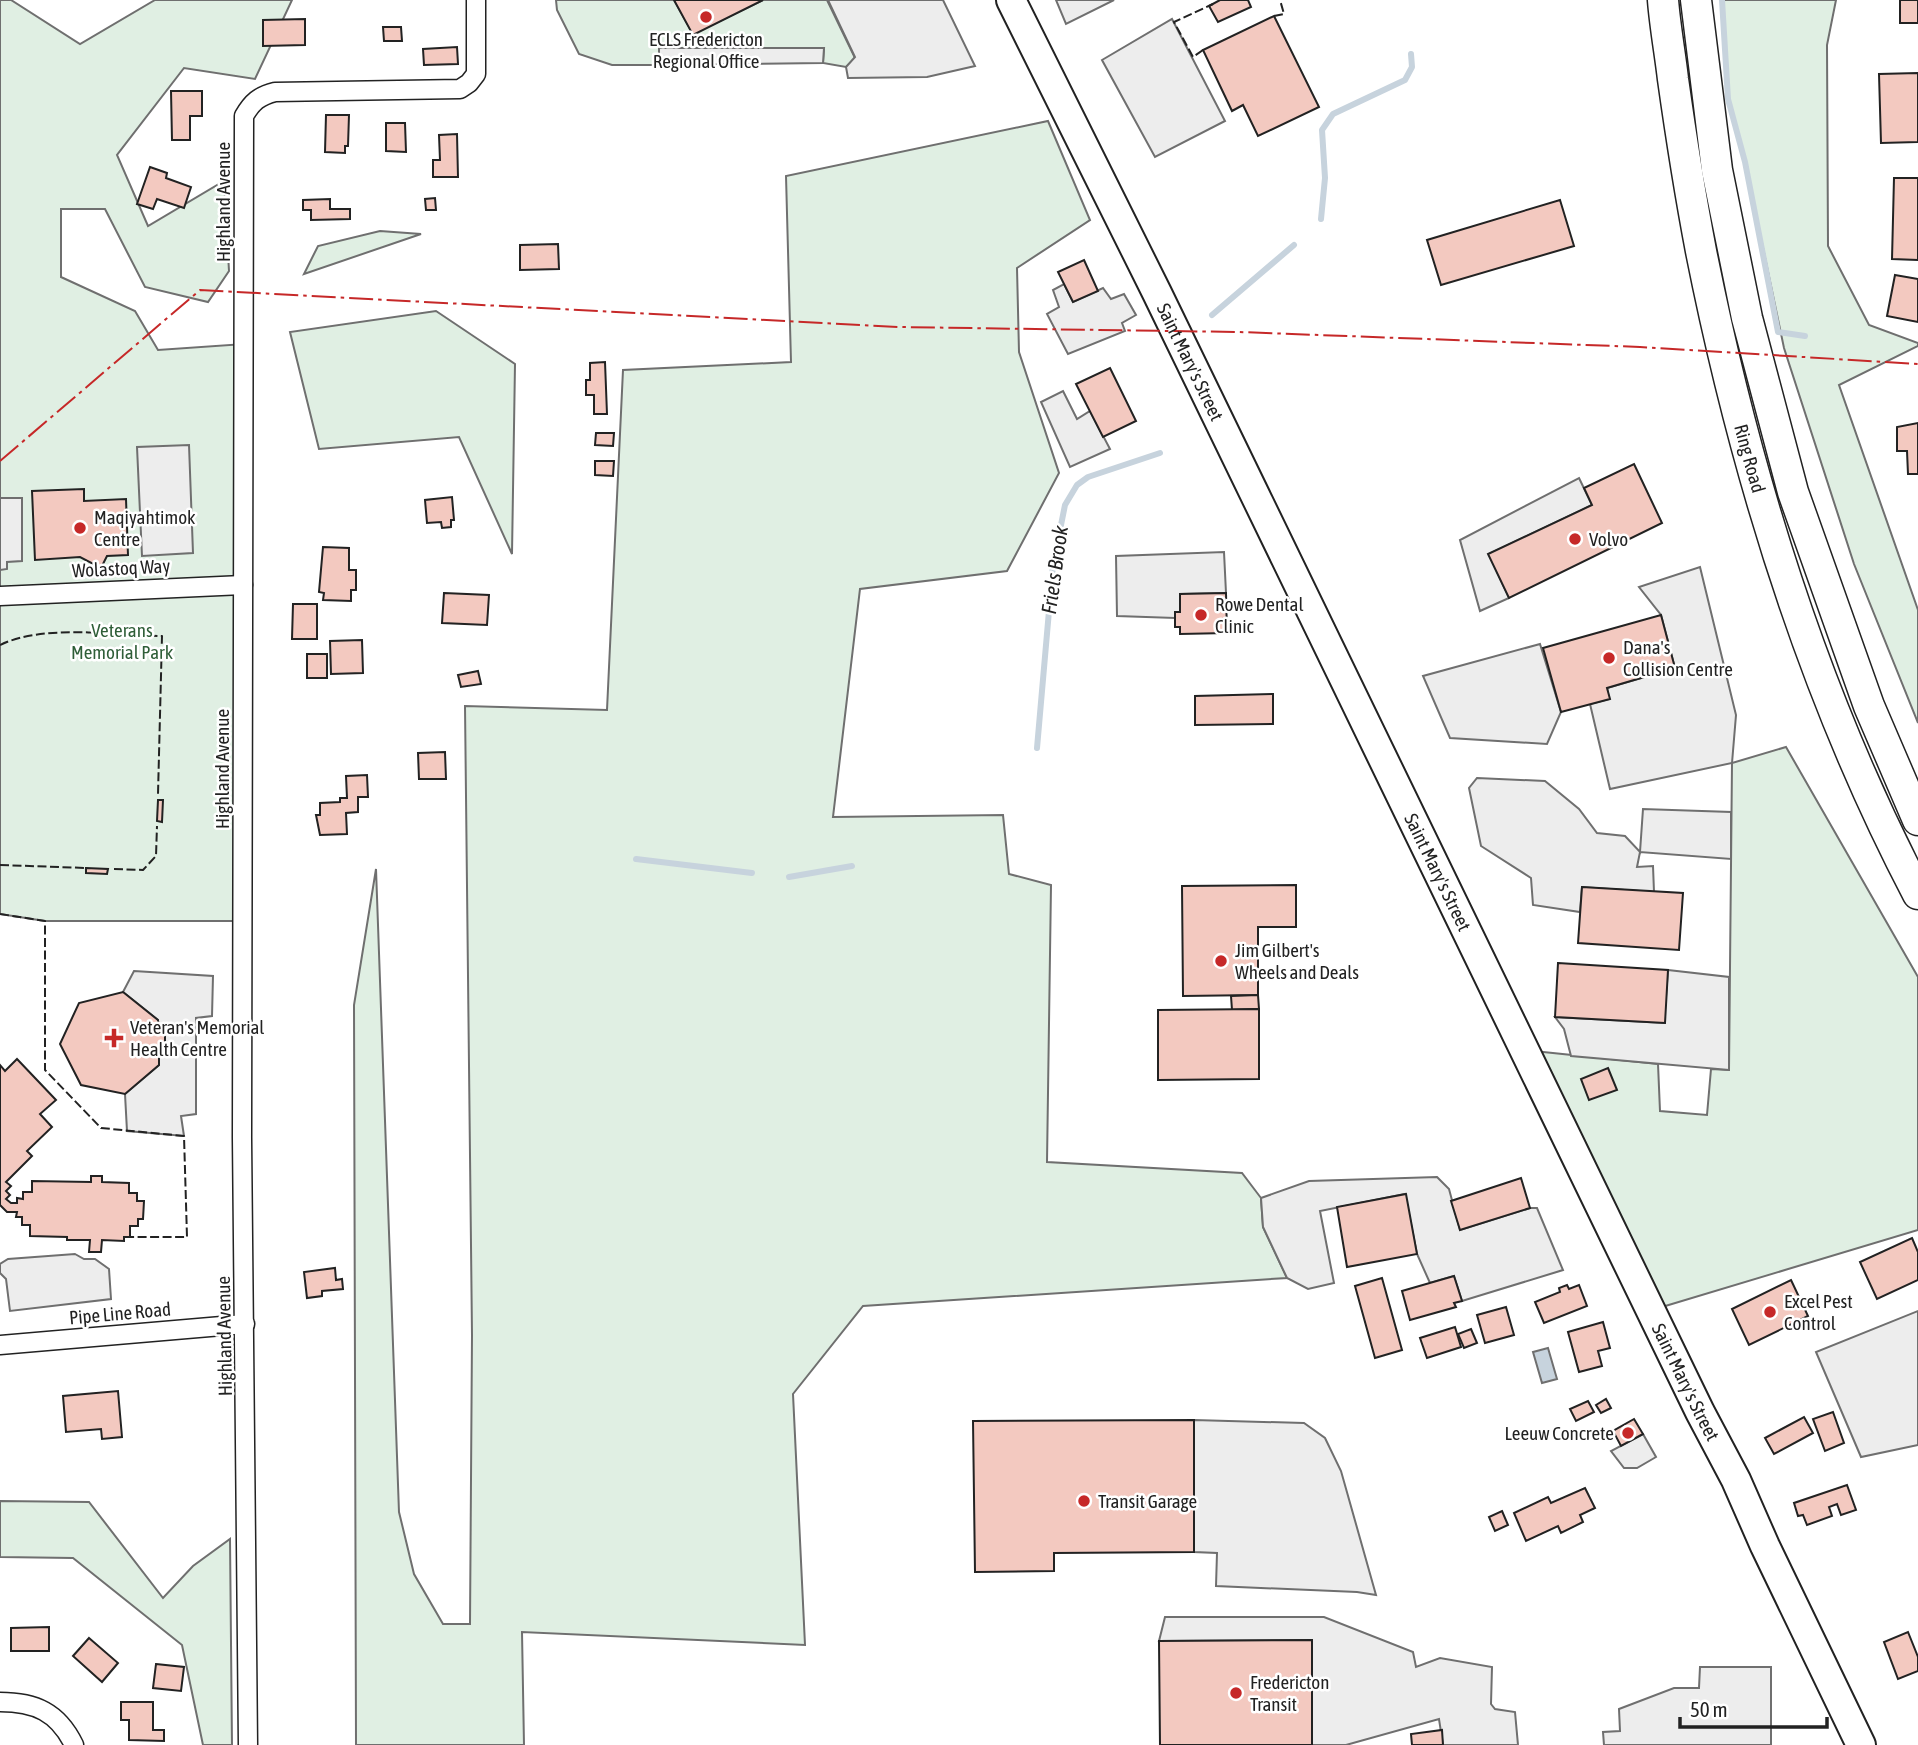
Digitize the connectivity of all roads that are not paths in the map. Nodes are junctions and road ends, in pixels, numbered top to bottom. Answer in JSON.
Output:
{"nodes":[{"id":1,"x":476,"y":0,"type":"edge"},
{"id":2,"x":1011,"y":0,"type":"edge"},
{"id":3,"x":1663,"y":0,"type":"edge"},
{"id":4,"x":1696,"y":0,"type":"edge"},
{"id":5,"x":243,"y":585,"type":"junction"},
{"id":6,"x":0,"y":596,"type":"edge"},
{"id":7,"x":1918,"y":820,"type":"edge"},
{"id":8,"x":1918,"y":894,"type":"edge"},
{"id":9,"x":245,"y":1324,"type":"junction"},
{"id":10,"x":0,"y":1345,"type":"edge"},
{"id":11,"x":0,"y":1702,"type":"edge"},
{"id":12,"x":74,"y":1745,"type":"edge"},
{"id":13,"x":248,"y":1745,"type":"edge"},
{"id":14,"x":1861,"y":1745,"type":"edge"}],
"edges":[{"from":1,"to":5,"type":"street","name":"Highland Avenue"},
{"from":2,"to":14,"type":"main road","name":"Saint Mary's Street"},
{"from":3,"to":8,"type":"highway","name":"Ring Road"},
{"from":4,"to":7,"type":"highway","name":"Ring Road"},
{"from":5,"to":6,"type":"street","name":"Wolastoq Way"},
{"from":5,"to":9,"type":"street","name":"Highland Avenue"},
{"from":9,"to":10,"type":"street","name":"Pipe Line Road"},
{"from":9,"to":13,"type":"street","name":"Highland Avenue"},
{"from":11,"to":12,"type":"street"}]}
